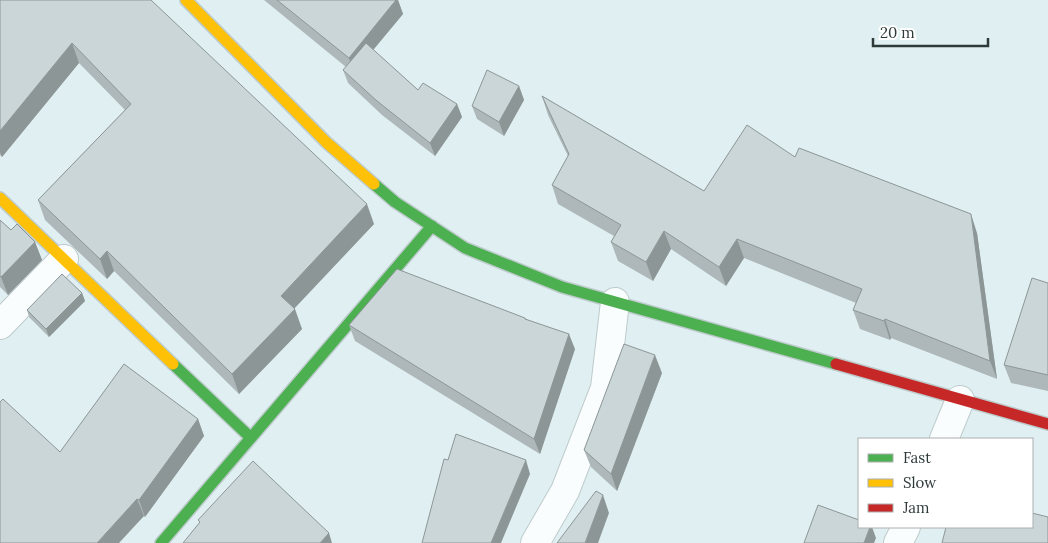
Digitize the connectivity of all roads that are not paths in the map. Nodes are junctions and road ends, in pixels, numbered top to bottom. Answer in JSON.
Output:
{"nodes":[{"id":1,"x":186,"y":0,"type":"edge"},
{"id":2,"x":0,"y":198,"type":"edge"},
{"id":3,"x":432,"y":226,"type":"junction"},
{"id":4,"x":64,"y":259,"type":"junction"},
{"id":5,"x":615,"y":302,"type":"junction"},
{"id":6,"x":0,"y":325,"type":"edge"},
{"id":7,"x":964,"y":402,"type":"junction"},
{"id":8,"x":1048,"y":424,"type":"edge"},
{"id":9,"x":252,"y":438,"type":"junction"},
{"id":10,"x":945,"y":438,"type":"edge"},
{"id":11,"x":906,"y":528,"type":"edge"},
{"id":12,"x":161,"y":543,"type":"edge"},
{"id":13,"x":535,"y":543,"type":"edge"},
{"id":14,"x":898,"y":543,"type":"edge"}],
"edges":[{"from":1,"to":3,"type":"street"},
{"from":2,"to":4,"type":"street"},
{"from":3,"to":5,"type":"street"},
{"from":3,"to":9,"type":"street"},
{"from":4,"to":6,"type":"street"},
{"from":4,"to":9,"type":"street"},
{"from":5,"to":7,"type":"street"},
{"from":5,"to":13,"type":"street"},
{"from":7,"to":8,"type":"street"},
{"from":7,"to":10,"type":"street"},
{"from":9,"to":12,"type":"street"},
{"from":11,"to":14,"type":"street"}]}
